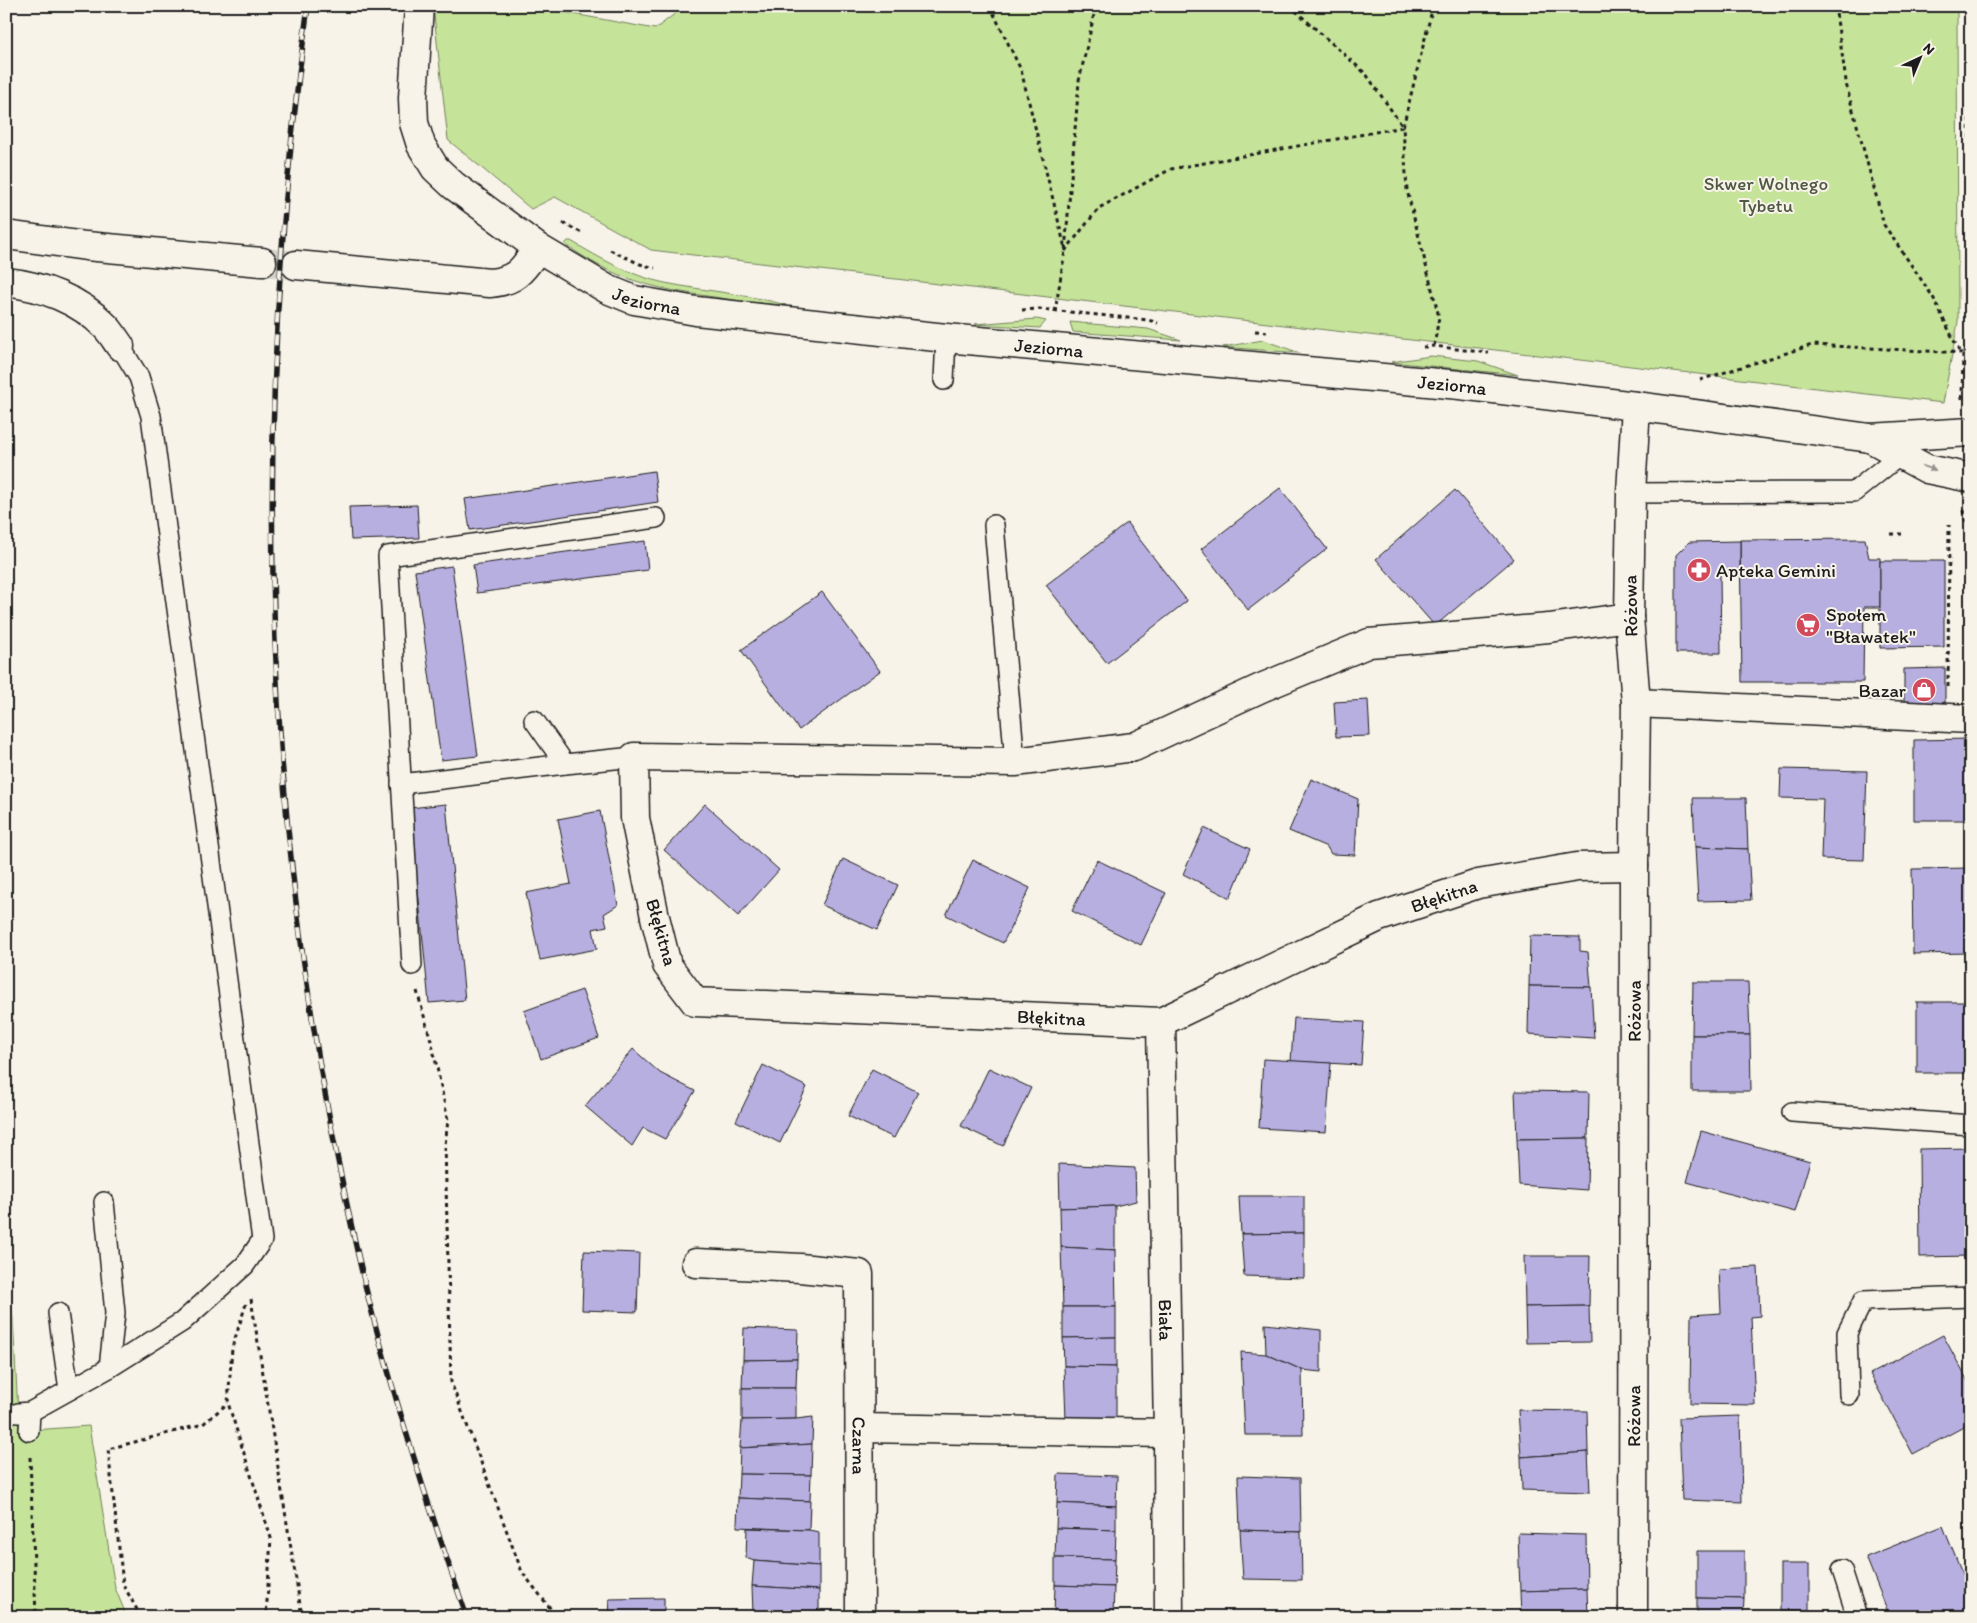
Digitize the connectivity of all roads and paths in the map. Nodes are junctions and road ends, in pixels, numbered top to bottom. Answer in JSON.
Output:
{"nodes":[{"id":1,"x":420,"y":6,"type":"edge"},
{"id":2,"x":990,"y":6,"type":"edge"},
{"id":3,"x":1096,"y":6,"type":"edge"},
{"id":4,"x":1290,"y":6,"type":"edge"},
{"id":5,"x":1433,"y":6,"type":"edge"},
{"id":6,"x":1835,"y":6,"type":"edge"},
{"id":7,"x":1968,"y":6,"type":"edge"},
{"id":8,"x":1403,"y":127,"type":"junction"},
{"id":9,"x":6,"y":235,"type":"edge"},
{"id":10,"x":538,"y":248,"type":"junction"},
{"id":11,"x":1065,"y":252,"type":"junction"},
{"id":12,"x":262,"y":262,"type":"tunnel mouth"},
{"id":13,"x":296,"y":265,"type":"tunnel mouth"},
{"id":14,"x":1971,"y":278,"type":"edge"},
{"id":15,"x":6,"y":282,"type":"edge"},
{"id":16,"x":1057,"y":302,"type":"dead end"},
{"id":17,"x":1971,"y":335,"type":"edge"},
{"id":18,"x":946,"y":338,"type":"junction"},
{"id":19,"x":120,"y":346,"type":"joint"},
{"id":20,"x":1434,"y":346,"type":"dead end"},
{"id":21,"x":1961,"y":352,"type":"junction"},
{"id":22,"x":944,"y":380,"type":"dead end"},
{"id":23,"x":1692,"y":383,"type":"dead end"},
{"id":24,"x":1636,"y":406,"type":"junction"},
{"id":25,"x":1971,"y":432,"type":"edge"},
{"id":26,"x":1870,"y":438,"type":"junction"},
{"id":27,"x":1900,"y":455,"type":"junction"},
{"id":28,"x":1971,"y":478,"type":"edge"},
{"id":29,"x":1631,"y":493,"type":"junction"},
{"id":30,"x":656,"y":518,"type":"dead end"},
{"id":31,"x":994,"y":525,"type":"dead end"},
{"id":32,"x":1949,"y":525,"type":"dead end"},
{"id":33,"x":1891,"y":534,"type":"dead end"},
{"id":34,"x":1902,"y":534,"type":"dead end"},
{"id":35,"x":1629,"y":616,"type":"junction"},
{"id":36,"x":1636,"y":703,"type":"junction"},
{"id":37,"x":1959,"y":719,"type":"edge"},
{"id":38,"x":534,"y":720,"type":"dead end"},
{"id":39,"x":634,"y":757,"type":"junction"},
{"id":40,"x":1015,"y":762,"type":"junction"},
{"id":41,"x":565,"y":764,"type":"junction"},
{"id":42,"x":401,"y":784,"type":"junction"},
{"id":43,"x":1634,"y":866,"type":"junction"},
{"id":44,"x":412,"y":964,"type":"joint"},
{"id":45,"x":1161,"y":1022,"type":"junction"},
{"id":46,"x":1792,"y":1112,"type":"dead end"},
{"id":47,"x":1971,"y":1125,"type":"edge"},
{"id":48,"x":104,"y":1202,"type":"dead end"},
{"id":49,"x":696,"y":1263,"type":"dead end"},
{"id":50,"x":1971,"y":1297,"type":"edge"},
{"id":51,"x":58,"y":1313,"type":"dead end"},
{"id":52,"x":109,"y":1368,"type":"junction"},
{"id":53,"x":69,"y":1390,"type":"junction"},
{"id":54,"x":1849,"y":1394,"type":"dead end"},
{"id":55,"x":228,"y":1403,"type":"junction"},
{"id":56,"x":26,"y":1419,"type":"joint"},
{"id":57,"x":860,"y":1428,"type":"junction"},
{"id":58,"x":1168,"y":1433,"type":"junction"},
{"id":59,"x":1842,"y":1570,"type":"dead end"},
{"id":60,"x":36,"y":1617,"type":"edge"},
{"id":61,"x":141,"y":1617,"type":"edge"},
{"id":62,"x":266,"y":1617,"type":"edge"},
{"id":63,"x":302,"y":1617,"type":"edge"},
{"id":64,"x":557,"y":1617,"type":"edge"},
{"id":65,"x":860,"y":1617,"type":"edge"},
{"id":66,"x":1169,"y":1617,"type":"edge"},
{"id":67,"x":1633,"y":1617,"type":"edge"},
{"id":68,"x":1857,"y":1617,"type":"edge"}],
"edges":[{"from":1,"to":10,"type":"street","name":"Jeziorna"},
{"from":2,"to":11,"type":"path"},
{"from":3,"to":11,"type":"path"},
{"from":4,"to":8,"type":"path"},
{"from":5,"to":8,"type":"path"},
{"from":6,"to":21,"type":"path"},
{"from":7,"to":14,"type":"path"},
{"from":8,"to":11,"type":"path"},
{"from":8,"to":20,"type":"path"},
{"from":9,"to":12,"type":"street"},
{"from":10,"to":13,"type":"street"},
{"from":10,"to":18,"type":"street","name":"Jeziorna"},
{"from":11,"to":16,"type":"path"},
{"from":15,"to":19,"type":"street"},
{"from":17,"to":21,"type":"path"},
{"from":18,"to":22,"type":"lane"},
{"from":18,"to":24,"type":"street","name":"Jeziorna"},
{"from":19,"to":52,"type":"lane"},
{"from":21,"to":23,"type":"path"},
{"from":24,"to":26,"type":"street","name":"Jeziorna"},
{"from":24,"to":29,"type":"street","name":"Różowa"},
{"from":25,"to":26,"type":"street","name":"Jeziorna"},
{"from":26,"to":27,"type":"street","name":"Jeziorna"},
{"from":27,"to":28,"type":"street","name":"Jeziorna","one_way":true},
{"from":27,"to":29,"type":"lane"},
{"from":29,"to":35,"type":"street","name":"Różowa"},
{"from":30,"to":42,"type":"lane"},
{"from":31,"to":40,"type":"lane"},
{"from":32,"to":37,"type":"path"},
{"from":33,"to":34,"type":"path"},
{"from":35,"to":36,"type":"street","name":"Różowa"},
{"from":35,"to":40,"type":"street"},
{"from":36,"to":37,"type":"street"},
{"from":36,"to":43,"type":"street","name":"Różowa"},
{"from":38,"to":41,"type":"lane"},
{"from":39,"to":40,"type":"street"},
{"from":39,"to":41,"type":"lane"},
{"from":39,"to":45,"type":"street","name":"Błękitna"},
{"from":41,"to":42,"type":"lane"},
{"from":42,"to":44,"type":"lane"},
{"from":43,"to":45,"type":"street","name":"Błękitna"},
{"from":43,"to":67,"type":"street","name":"Różowa"},
{"from":44,"to":64,"type":"path"},
{"from":45,"to":58,"type":"street","name":"Biała"},
{"from":46,"to":47,"type":"lane"},
{"from":48,"to":52,"type":"lane"},
{"from":49,"to":57,"type":"street","name":"Czarna"},
{"from":50,"to":54,"type":"lane"},
{"from":51,"to":53,"type":"lane"},
{"from":52,"to":53,"type":"lane"},
{"from":53,"to":56,"type":"lane"},
{"from":55,"to":61,"type":"path"},
{"from":55,"to":62,"type":"path"},
{"from":55,"to":63,"type":"path"},
{"from":56,"to":60,"type":"path"},
{"from":57,"to":58,"type":"street"},
{"from":57,"to":65,"type":"street","name":"Czarna"},
{"from":58,"to":66,"type":"street","name":"Biała"},
{"from":59,"to":68,"type":"lane"}]}
